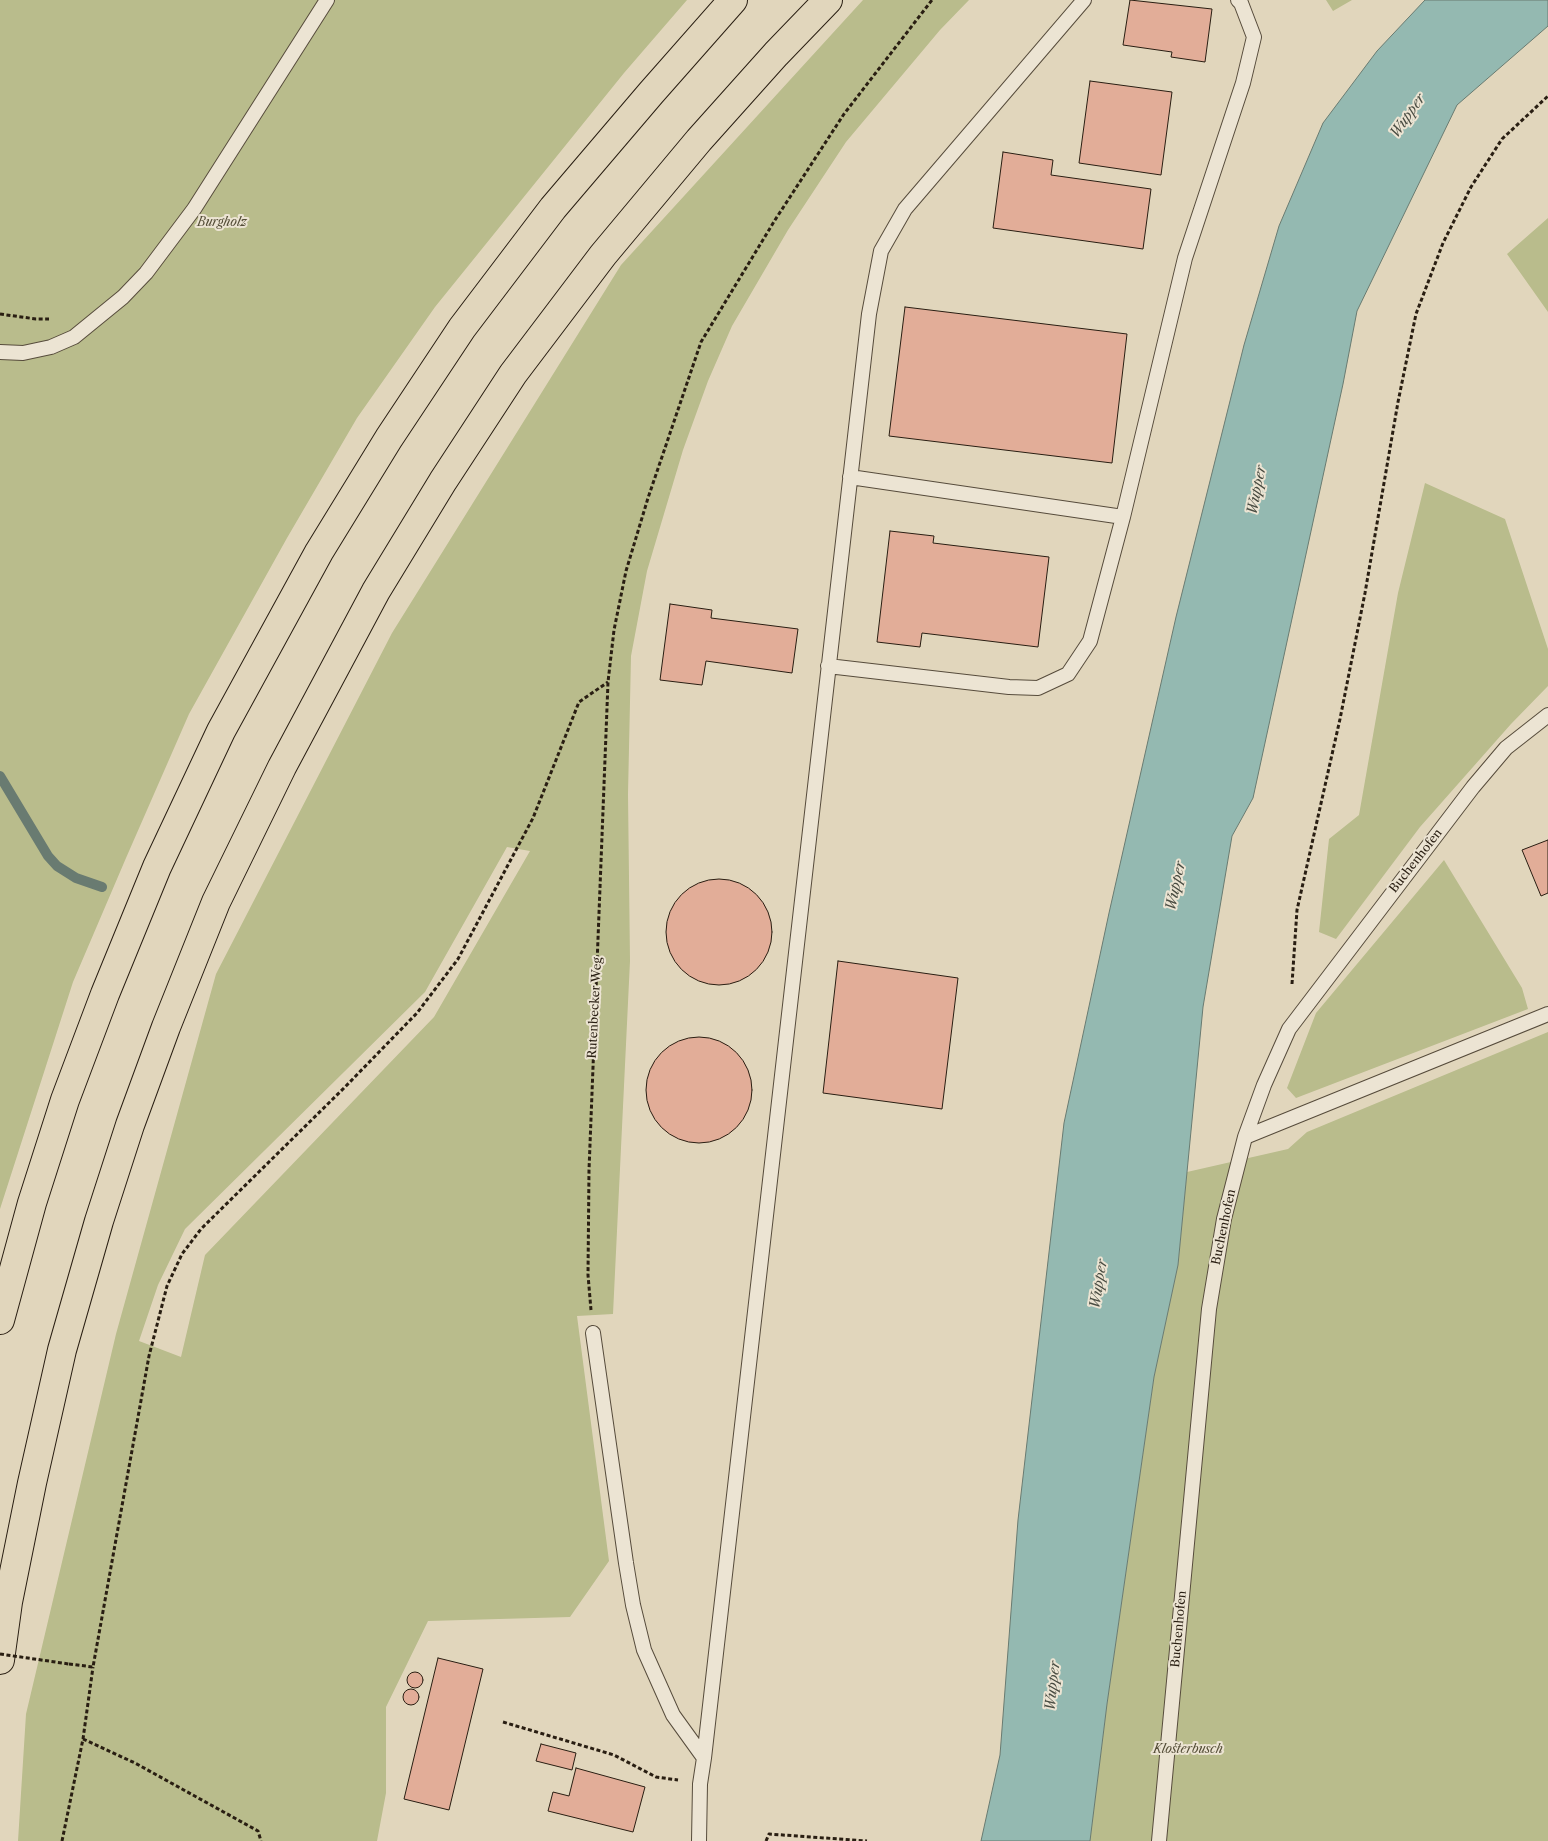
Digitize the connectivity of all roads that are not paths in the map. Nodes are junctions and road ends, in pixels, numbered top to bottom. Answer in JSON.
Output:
{"nodes":[{"id":1,"x":328,"y":0,"type":"edge"},
{"id":2,"x":734,"y":0,"type":"edge"},
{"id":3,"x":828,"y":0,"type":"edge"},
{"id":4,"x":1084,"y":0,"type":"edge"},
{"id":5,"x":1238,"y":0,"type":"edge"},
{"id":6,"x":0,"y":352,"type":"edge"},
{"id":7,"x":850,"y":477,"type":"junction"},
{"id":8,"x":1123,"y":517,"type":"junction"},
{"id":9,"x":828,"y":666,"type":"junction"},
{"id":10,"x":1548,"y":715,"type":"edge"},
{"id":11,"x":1548,"y":1014,"type":"edge"},
{"id":12,"x":1245,"y":1137,"type":"junction"},
{"id":13,"x":0,"y":1320,"type":"edge"},
{"id":14,"x":593,"y":1333,"type":"road end"},
{"id":15,"x":0,"y":1660,"type":"edge"},
{"id":16,"x":704,"y":1758,"type":"junction"},
{"id":17,"x":699,"y":1841,"type":"edge"},
{"id":18,"x":1158,"y":1841,"type":"edge"}],
"edges":[{"from":1,"to":6,"type":"lane"},
{"from":2,"to":13,"type":"highway"},
{"from":3,"to":15,"type":"highway"},
{"from":4,"to":7,"type":"lane"},
{"from":5,"to":8,"type":"lane"},
{"from":7,"to":8,"type":"lane"},
{"from":7,"to":9,"type":"lane"},
{"from":8,"to":9,"type":"lane"},
{"from":9,"to":16,"type":"lane"},
{"from":10,"to":12,"type":"lane","name":"Buchenhofen"},
{"from":11,"to":12,"type":"lane"},
{"from":12,"to":18,"type":"lane","name":"Buchenhofen"},
{"from":14,"to":16,"type":"lane"},
{"from":16,"to":17,"type":"lane"}]}
